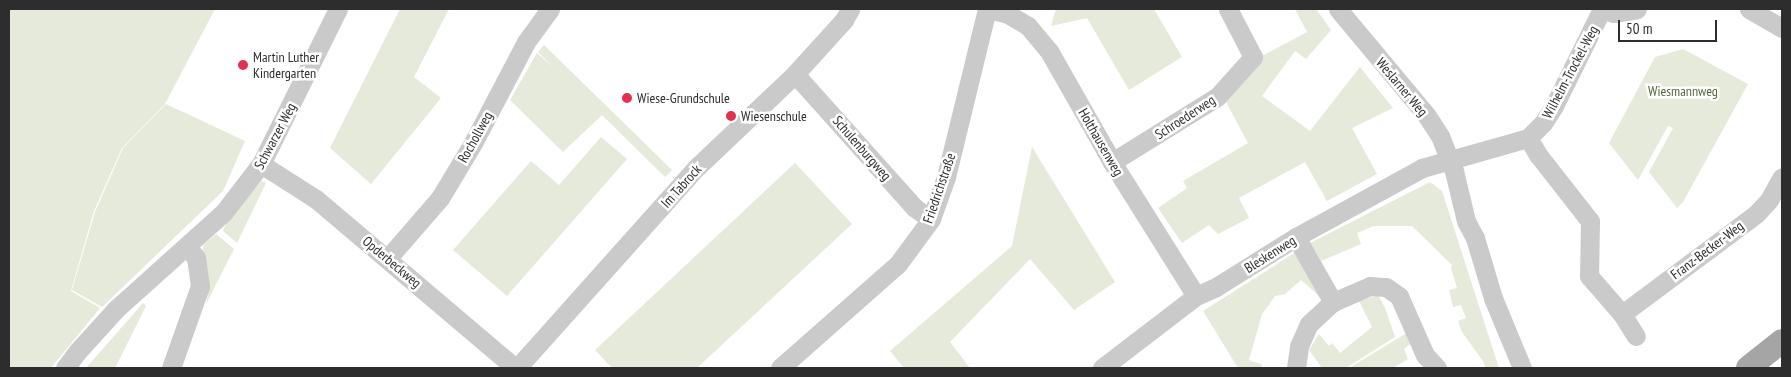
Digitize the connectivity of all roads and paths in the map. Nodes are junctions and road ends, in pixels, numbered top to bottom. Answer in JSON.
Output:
{"nodes":[{"id":1,"x":338,"y":9,"type":"edge"},
{"id":2,"x":550,"y":9,"type":"edge"},
{"id":3,"x":850,"y":9,"type":"edge"},
{"id":4,"x":988,"y":9,"type":"edge"},
{"id":5,"x":1228,"y":9,"type":"edge"},
{"id":6,"x":1338,"y":9,"type":"edge"},
{"id":7,"x":1602,"y":9,"type":"edge"},
{"id":8,"x":1637,"y":9,"type":"edge"},
{"id":9,"x":1749,"y":9,"type":"edge"},
{"id":10,"x":1782,"y":28,"type":"edge"},
{"id":11,"x":795,"y":74,"type":"junction"},
{"id":12,"x":1528,"y":138,"type":"junction"},
{"id":13,"x":1112,"y":162,"type":"junction"},
{"id":14,"x":261,"y":164,"type":"junction"},
{"id":15,"x":1452,"y":165,"type":"junction"},
{"id":16,"x":1782,"y":177,"type":"edge"},
{"id":17,"x":931,"y":219,"type":"junction"},
{"id":18,"x":1296,"y":237,"type":"junction"},
{"id":19,"x":187,"y":246,"type":"junction"},
{"id":20,"x":388,"y":258,"type":"junction"},
{"id":21,"x":1196,"y":296,"type":"junction"},
{"id":22,"x":1333,"y":302,"type":"junction"},
{"id":23,"x":1622,"y":314,"type":"junction"},
{"id":24,"x":1636,"y":336,"type":"dead end"},
{"id":25,"x":1782,"y":341,"type":"edge"},
{"id":26,"x":65,"y":368,"type":"edge"},
{"id":27,"x":171,"y":368,"type":"edge"},
{"id":28,"x":516,"y":368,"type":"edge"},
{"id":29,"x":780,"y":368,"type":"edge"},
{"id":30,"x":1102,"y":368,"type":"edge"},
{"id":31,"x":1296,"y":368,"type":"edge"},
{"id":32,"x":1437,"y":368,"type":"edge"},
{"id":33,"x":1522,"y":368,"type":"edge"},
{"id":34,"x":1748,"y":368,"type":"edge"}],
"edges":[{"from":1,"to":14,"type":"street","name":"Schwarzer Weg"},
{"from":2,"to":20,"type":"street","name":"Rochollweg"},
{"from":3,"to":11,"type":"street","name":"Im Tabrock"},
{"from":4,"to":13,"type":"street","name":"Holthausenweg"},
{"from":4,"to":17,"type":"street","name":"Friedrichstraße"},
{"from":5,"to":13,"type":"street","name":"Schroederweg"},
{"from":6,"to":15,"type":"street","name":"Weslarner Weg"},
{"from":7,"to":8,"type":"street"},
{"from":7,"to":12,"type":"street","name":"Wilhelm-Trockel-Weg"},
{"from":9,"to":10,"type":"street"},
{"from":11,"to":17,"type":"street","name":"Schulenburgweg"},
{"from":11,"to":28,"type":"street","name":"Im Tabrock"},
{"from":12,"to":15,"type":"street"},
{"from":12,"to":23,"type":"street"},
{"from":13,"to":21,"type":"street","name":"Holthausenweg"},
{"from":14,"to":19,"type":"street","name":"Schwarzer Weg"},
{"from":14,"to":20,"type":"street","name":"Opderbeckweg"},
{"from":15,"to":18,"type":"street","name":"Bleskenweg"},
{"from":15,"to":33,"type":"street","name":"Weslarner Weg"},
{"from":16,"to":23,"type":"street","name":"Franz-Becker-Weg"},
{"from":17,"to":29,"type":"street","name":"Friedrichstraße"},
{"from":18,"to":21,"type":"street","name":"Bleskenweg"},
{"from":18,"to":22,"type":"street"},
{"from":19,"to":26,"type":"street","name":"Schwarzer Weg"},
{"from":19,"to":27,"type":"street"},
{"from":20,"to":28,"type":"street","name":"Opderbeckweg"},
{"from":21,"to":30,"type":"street","name":"Bleskenweg"},
{"from":22,"to":31,"type":"street"},
{"from":22,"to":32,"type":"street"},
{"from":23,"to":24,"type":"street"},
{"from":25,"to":34,"type":"main road"}]}
